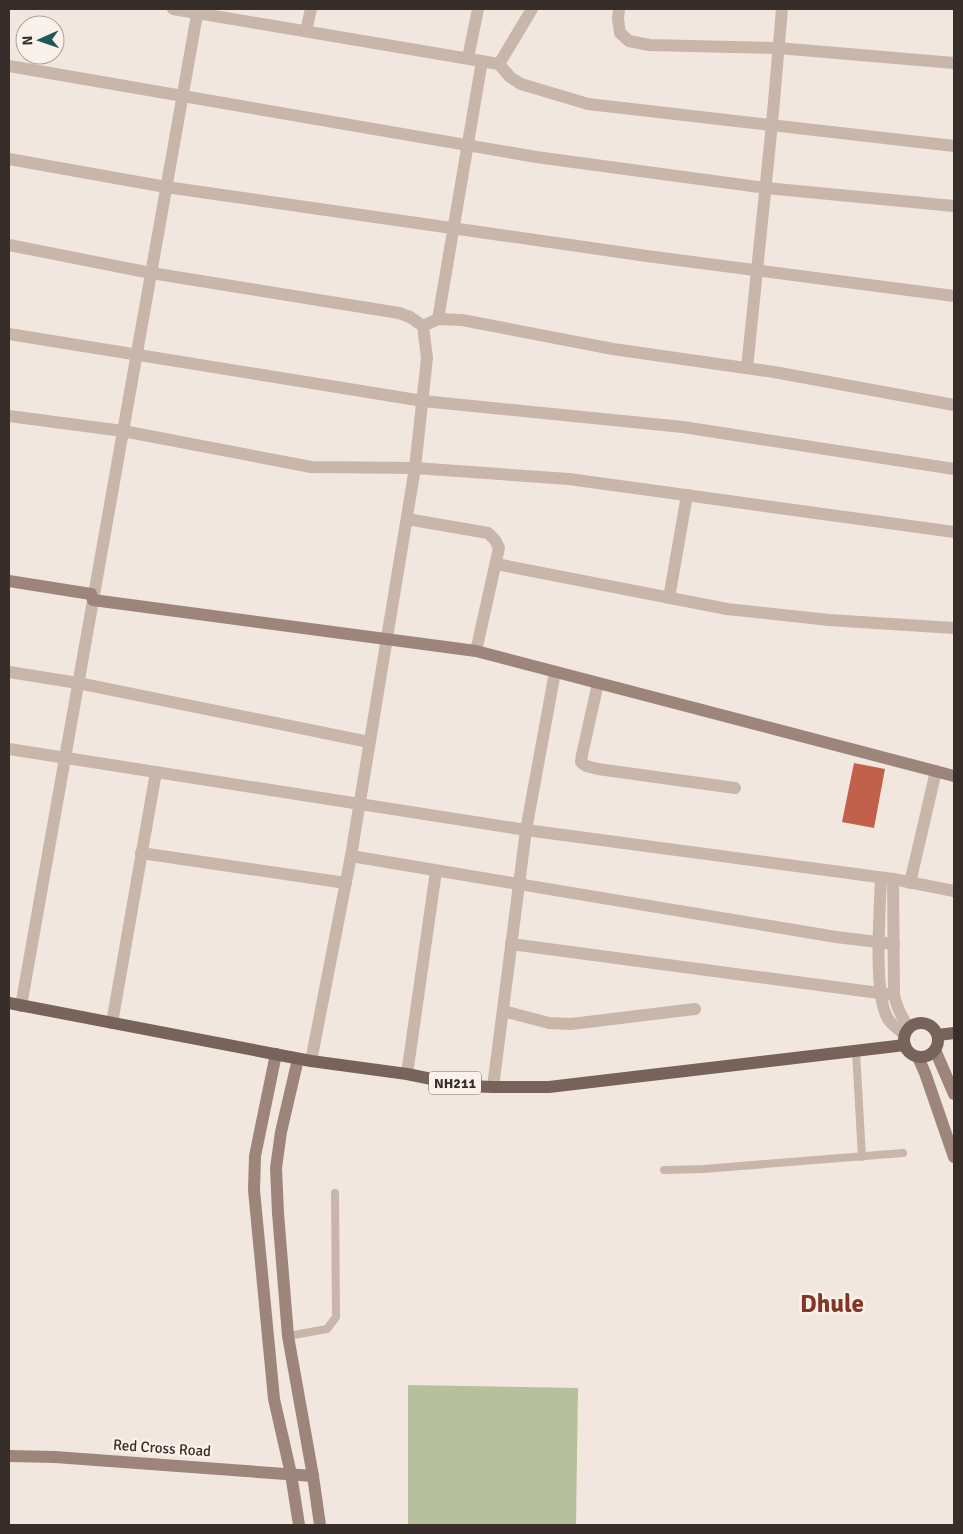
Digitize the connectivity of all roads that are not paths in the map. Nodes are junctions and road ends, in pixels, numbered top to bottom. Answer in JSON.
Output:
{"nodes":[{"id":1,"x":173,"y":9,"type":"edge"},
{"id":2,"x":311,"y":9,"type":"edge"},
{"id":3,"x":478,"y":9,"type":"edge"},
{"id":4,"x":532,"y":9,"type":"edge"},
{"id":5,"x":619,"y":9,"type":"edge"},
{"id":6,"x":782,"y":9,"type":"edge"},
{"id":7,"x":198,"y":11,"type":"edge"},
{"id":8,"x":306,"y":31,"type":"junction"},
{"id":9,"x":778,"y":48,"type":"junction"},
{"id":10,"x":468,"y":58,"type":"junction"},
{"id":11,"x":482,"y":61,"type":"junction"},
{"id":12,"x":499,"y":64,"type":"junction"},
{"id":13,"x":9,"y":66,"type":"edge"},
{"id":14,"x":952,"y":66,"type":"edge"},
{"id":15,"x":183,"y":96,"type":"junction"},
{"id":16,"x":772,"y":124,"type":"junction"},
{"id":17,"x":468,"y":145,"type":"junction"},
{"id":18,"x":954,"y":146,"type":"edge"},
{"id":19,"x":9,"y":159,"type":"edge"},
{"id":20,"x":166,"y":187,"type":"junction"},
{"id":21,"x":766,"y":188,"type":"junction"},
{"id":22,"x":954,"y":206,"type":"edge"},
{"id":23,"x":454,"y":228,"type":"junction"},
{"id":24,"x":9,"y":246,"type":"edge"},
{"id":25,"x":757,"y":270,"type":"junction"},
{"id":26,"x":151,"y":273,"type":"junction"},
{"id":27,"x":954,"y":296,"type":"edge"},
{"id":28,"x":438,"y":319,"type":"junction"},
{"id":29,"x":422,"y":326,"type":"junction"},
{"id":30,"x":9,"y":334,"type":"edge"},
{"id":31,"x":137,"y":354,"type":"junction"},
{"id":32,"x":747,"y":368,"type":"junction"},
{"id":33,"x":423,"y":401,"type":"junction"},
{"id":34,"x":954,"y":405,"type":"edge"},
{"id":35,"x":9,"y":416,"type":"edge"},
{"id":36,"x":123,"y":431,"type":"junction"},
{"id":37,"x":415,"y":468,"type":"junction"},
{"id":38,"x":954,"y":469,"type":"edge"},
{"id":39,"x":687,"y":495,"type":"junction"},
{"id":40,"x":407,"y":518,"type":"junction"},
{"id":41,"x":954,"y":532,"type":"edge"},
{"id":42,"x":496,"y":564,"type":"junction"},
{"id":43,"x":9,"y":581,"type":"edge"},
{"id":44,"x":669,"y":598,"type":"junction"},
{"id":45,"x":93,"y":600,"type":"junction"},
{"id":46,"x":954,"y":628,"type":"edge"},
{"id":47,"x":386,"y":640,"type":"junction"},
{"id":48,"x":476,"y":651,"type":"junction"},
{"id":49,"x":9,"y":672,"type":"edge"},
{"id":50,"x":555,"y":672,"type":"junction"},
{"id":51,"x":78,"y":683,"type":"junction"},
{"id":52,"x":598,"y":683,"type":"junction"},
{"id":53,"x":369,"y":742,"type":"junction"},
{"id":54,"x":9,"y":749,"type":"edge"},
{"id":55,"x":65,"y":758,"type":"junction"},
{"id":56,"x":936,"y":771,"type":"junction"},
{"id":57,"x":156,"y":772,"type":"junction"},
{"id":58,"x":954,"y":776,"type":"edge"},
{"id":59,"x":734,"y":788,"type":"dead end"},
{"id":60,"x":359,"y":803,"type":"junction"},
{"id":61,"x":526,"y":830,"type":"junction"},
{"id":62,"x":141,"y":853,"type":"junction"},
{"id":63,"x":351,"y":856,"type":"junction"},
{"id":64,"x":436,"y":871,"type":"junction"},
{"id":65,"x":887,"y":879,"type":"junction"},
{"id":66,"x":346,"y":883,"type":"junction"},
{"id":67,"x":910,"y":883,"type":"junction"},
{"id":68,"x":519,"y":885,"type":"junction"},
{"id":69,"x":954,"y":891,"type":"edge"},
{"id":70,"x":511,"y":944,"type":"junction"},
{"id":71,"x":879,"y":944,"type":"junction"},
{"id":72,"x":894,"y":944,"type":"junction"},
{"id":73,"x":887,"y":994,"type":"junction"},
{"id":74,"x":15,"y":1005,"type":"edge"},
{"id":75,"x":694,"y":1009,"type":"dead end"},
{"id":76,"x":503,"y":1011,"type":"junction"},
{"id":77,"x":112,"y":1023,"type":"junction"},
{"id":78,"x":954,"y":1033,"type":"edge"},
{"id":79,"x":938,"y":1035,"type":"junction"},
{"id":80,"x":906,"y":1036,"type":"junction"},
{"id":81,"x":935,"y":1050,"type":"junction"},
{"id":82,"x":856,"y":1052,"type":"junction"},
{"id":83,"x":276,"y":1054,"type":"junction"},
{"id":84,"x":918,"y":1057,"type":"junction"},
{"id":85,"x":298,"y":1059,"type":"junction"},
{"id":86,"x":311,"y":1061,"type":"junction"},
{"id":87,"x":407,"y":1074,"type":"junction"},
{"id":88,"x":493,"y":1088,"type":"junction"},
{"id":89,"x":954,"y":1094,"type":"edge"},
{"id":90,"x":903,"y":1153,"type":"dead end"},
{"id":91,"x":862,"y":1157,"type":"junction"},
{"id":92,"x":954,"y":1158,"type":"edge"},
{"id":93,"x":664,"y":1170,"type":"dead end"},
{"id":94,"x":335,"y":1193,"type":"dead end"},
{"id":95,"x":288,"y":1336,"type":"junction"},
{"id":96,"x":9,"y":1456,"type":"edge"},
{"id":97,"x":291,"y":1474,"type":"junction"},
{"id":98,"x":313,"y":1476,"type":"junction"},
{"id":99,"x":298,"y":1525,"type":"edge"},
{"id":100,"x":320,"y":1525,"type":"edge"}],
"edges":[{"from":1,"to":7,"type":"street"},
{"from":2,"to":8,"type":"street"},
{"from":3,"to":10,"type":"street"},
{"from":4,"to":12,"type":"street"},
{"from":5,"to":9,"type":"street"},
{"from":6,"to":9,"type":"street"},
{"from":7,"to":8,"type":"street"},
{"from":7,"to":15,"type":"street"},
{"from":8,"to":10,"type":"street"},
{"from":9,"to":14,"type":"street"},
{"from":9,"to":16,"type":"street"},
{"from":10,"to":11,"type":"street"},
{"from":11,"to":12,"type":"street"},
{"from":11,"to":17,"type":"street"},
{"from":12,"to":16,"type":"street"},
{"from":13,"to":15,"type":"street"},
{"from":15,"to":17,"type":"street"},
{"from":15,"to":20,"type":"street"},
{"from":16,"to":18,"type":"street"},
{"from":16,"to":21,"type":"street"},
{"from":17,"to":21,"type":"street"},
{"from":17,"to":23,"type":"street"},
{"from":19,"to":20,"type":"street"},
{"from":20,"to":23,"type":"street"},
{"from":20,"to":26,"type":"street"},
{"from":21,"to":22,"type":"street"},
{"from":21,"to":25,"type":"street"},
{"from":23,"to":25,"type":"street"},
{"from":23,"to":28,"type":"street"},
{"from":24,"to":26,"type":"street"},
{"from":25,"to":27,"type":"street"},
{"from":25,"to":32,"type":"street"},
{"from":26,"to":29,"type":"street"},
{"from":26,"to":31,"type":"street"},
{"from":28,"to":29,"type":"street"},
{"from":28,"to":32,"type":"street"},
{"from":29,"to":33,"type":"street"},
{"from":30,"to":31,"type":"street"},
{"from":31,"to":33,"type":"street"},
{"from":31,"to":36,"type":"street"},
{"from":32,"to":34,"type":"street"},
{"from":33,"to":37,"type":"street"},
{"from":33,"to":38,"type":"street"},
{"from":35,"to":36,"type":"street"},
{"from":36,"to":37,"type":"street"},
{"from":36,"to":45,"type":"street"},
{"from":37,"to":39,"type":"street"},
{"from":37,"to":40,"type":"street"},
{"from":39,"to":41,"type":"street"},
{"from":39,"to":44,"type":"street"},
{"from":40,"to":42,"type":"street"},
{"from":40,"to":47,"type":"street"},
{"from":42,"to":44,"type":"street"},
{"from":42,"to":48,"type":"street"},
{"from":43,"to":45,"type":"street"},
{"from":44,"to":46,"type":"street"},
{"from":45,"to":47,"type":"street"},
{"from":45,"to":51,"type":"street"},
{"from":47,"to":48,"type":"street"},
{"from":47,"to":53,"type":"street"},
{"from":48,"to":50,"type":"street"},
{"from":49,"to":51,"type":"street"},
{"from":50,"to":52,"type":"street"},
{"from":50,"to":61,"type":"street"},
{"from":51,"to":53,"type":"street"},
{"from":51,"to":55,"type":"street"},
{"from":52,"to":56,"type":"street"},
{"from":52,"to":59,"type":"street"},
{"from":53,"to":60,"type":"street"},
{"from":54,"to":55,"type":"street"},
{"from":55,"to":57,"type":"street"},
{"from":55,"to":74,"type":"street"},
{"from":56,"to":58,"type":"street"},
{"from":56,"to":67,"type":"street"},
{"from":57,"to":60,"type":"street"},
{"from":57,"to":62,"type":"street"},
{"from":60,"to":61,"type":"street"},
{"from":60,"to":63,"type":"street"},
{"from":61,"to":65,"type":"street"},
{"from":61,"to":68,"type":"street"},
{"from":62,"to":66,"type":"street"},
{"from":62,"to":77,"type":"street"},
{"from":63,"to":64,"type":"street"},
{"from":63,"to":66,"type":"street"},
{"from":64,"to":68,"type":"street"},
{"from":64,"to":87,"type":"street"},
{"from":65,"to":67,"type":"street"},
{"from":65,"to":71,"type":"street"},
{"from":65,"to":72,"type":"street"},
{"from":66,"to":86,"type":"street"},
{"from":67,"to":69,"type":"street"},
{"from":68,"to":70,"type":"street"},
{"from":68,"to":71,"type":"street"},
{"from":70,"to":73,"type":"street"},
{"from":70,"to":76,"type":"street"},
{"from":71,"to":72,"type":"street"},
{"from":71,"to":73,"type":"street"},
{"from":72,"to":73,"type":"street"},
{"from":73,"to":80,"type":"street"},
{"from":74,"to":77,"type":"main road","number":"NH211"},
{"from":75,"to":76,"type":"street"},
{"from":76,"to":88,"type":"street"},
{"from":77,"to":83,"type":"main road","number":"NH211"},
{"from":78,"to":79,"type":"main road"},
{"from":79,"to":80,"type":"main road"},
{"from":79,"to":81,"type":"main road"},
{"from":80,"to":82,"type":"main road","number":"NH211"},
{"from":80,"to":84,"type":"main road"},
{"from":81,"to":84,"type":"main road"},
{"from":81,"to":89,"type":"street"},
{"from":82,"to":88,"type":"main road","number":"NH211"},
{"from":82,"to":91,"type":"lane"},
{"from":83,"to":85,"type":"main road","number":"NH211"},
{"from":83,"to":97,"type":"street"},
{"from":84,"to":92,"type":"street"},
{"from":85,"to":86,"type":"main road","number":"NH211"},
{"from":85,"to":95,"type":"street"},
{"from":86,"to":87,"type":"main road","number":"NH211"},
{"from":87,"to":88,"type":"main road","number":"NH211"},
{"from":90,"to":91,"type":"lane"},
{"from":91,"to":93,"type":"lane"},
{"from":94,"to":95,"type":"lane"},
{"from":95,"to":98,"type":"street"},
{"from":96,"to":97,"type":"street","name":"Red Cross Road"},
{"from":97,"to":98,"type":"street","name":"Red Cross Road"},
{"from":97,"to":99,"type":"street"},
{"from":98,"to":100,"type":"street"}]}
